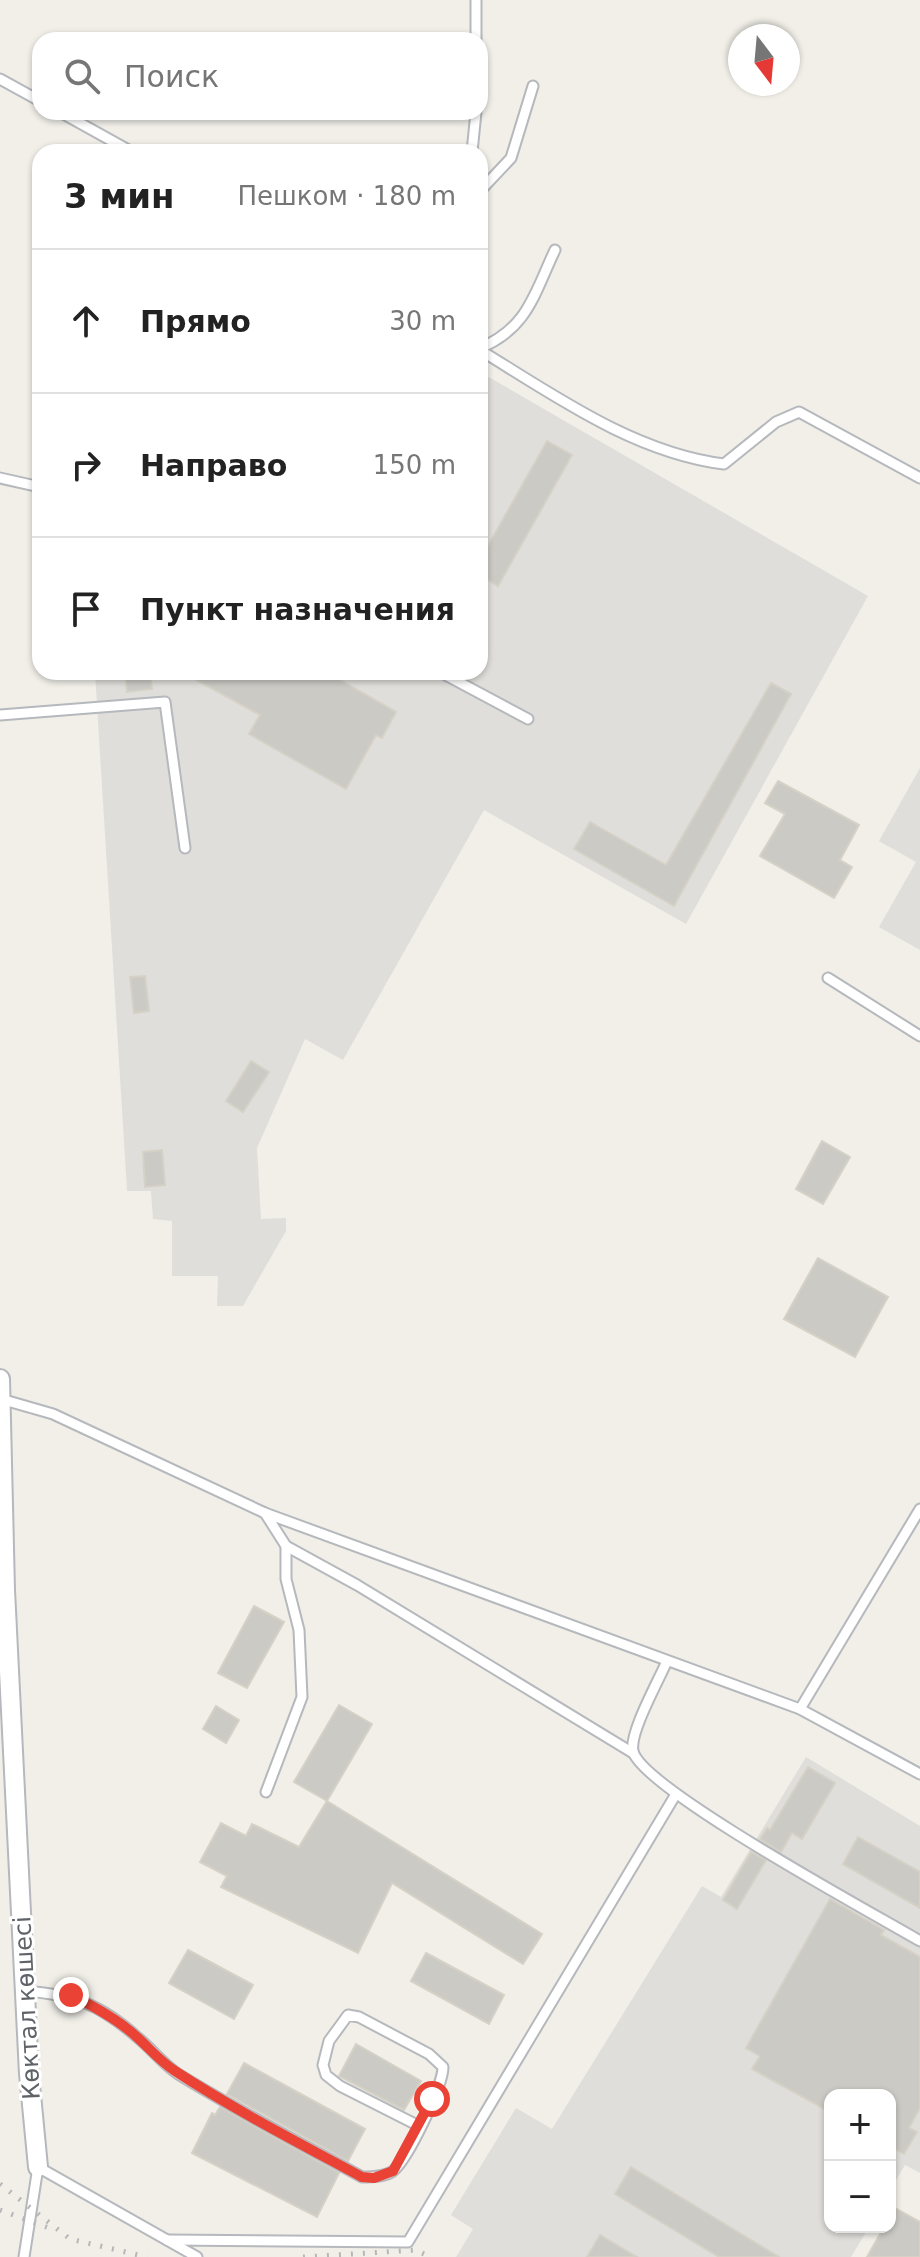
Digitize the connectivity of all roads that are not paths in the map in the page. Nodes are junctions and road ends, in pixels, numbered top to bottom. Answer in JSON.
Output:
{"nodes":[{"id":1,"x":476,"y":0,"type":"edge"},
{"id":2,"x":476,"y":32,"type":"edge"},
{"id":3,"x":0,"y":79,"type":"edge"},
{"id":4,"x":533,"y":86,"type":"dead end"},
{"id":5,"x":32,"y":97,"type":"edge"},
{"id":6,"x":74,"y":120,"type":"edge"},
{"id":7,"x":475,"y":120,"type":"edge"},
{"id":8,"x":118,"y":144,"type":"edge"},
{"id":9,"x":473,"y":144,"type":"edge"},
{"id":10,"x":488,"y":182,"type":"edge"},
{"id":11,"x":555,"y":250,"type":"dead end"},
{"id":12,"x":488,"y":345,"type":"edge"},
{"id":13,"x":488,"y":354,"type":"edge"},
{"id":14,"x":0,"y":478,"type":"edge"},
{"id":15,"x":920,"y":478,"type":"edge"},
{"id":16,"x":32,"y":485,"type":"edge"},
{"id":17,"x":455,"y":680,"type":"edge"},
{"id":18,"x":0,"y":715,"type":"edge"},
{"id":19,"x":528,"y":719,"type":"dead end"},
{"id":20,"x":185,"y":848,"type":"dead end"},
{"id":21,"x":828,"y":978,"type":"dead end"},
{"id":22,"x":920,"y":1036,"type":"edge"},
{"id":23,"x":0,"y":1379,"type":"edge"},
{"id":24,"x":1,"y":1399,"type":"edge"},
{"id":25,"x":920,"y":1509,"type":"edge"},
{"id":26,"x":265,"y":1513,"type":"junction"},
{"id":27,"x":286,"y":1546,"type":"junction"},
{"id":28,"x":2,"y":1589,"type":"edge"},
{"id":29,"x":667,"y":1661,"type":"junction"},
{"id":30,"x":800,"y":1709,"type":"junction"},
{"id":31,"x":633,"y":1753,"type":"junction"},
{"id":32,"x":920,"y":1774,"type":"edge"},
{"id":33,"x":266,"y":1792,"type":"dead end"},
{"id":34,"x":676,"y":1794,"type":"junction"},
{"id":35,"x":920,"y":1941,"type":"edge"},
{"id":36,"x":26,"y":1991,"type":"junction"},
{"id":37,"x":419,"y":2126,"type":"junction"},
{"id":38,"x":38,"y":2167,"type":"junction"},
{"id":39,"x":167,"y":2240,"type":"junction"},
{"id":40,"x":24,"y":2257,"type":"edge"},
{"id":41,"x":197,"y":2257,"type":"edge"}],
"edges":[{"from":1,"to":2,"type":"lane"},
{"from":3,"to":5,"type":"lane"},
{"from":4,"to":10,"type":"lane"},
{"from":6,"to":8,"type":"lane"},
{"from":7,"to":9,"type":"lane"},
{"from":11,"to":12,"type":"lane"},
{"from":13,"to":15,"type":"lane"},
{"from":14,"to":16,"type":"lane"},
{"from":17,"to":19,"type":"lane"},
{"from":18,"to":20,"type":"lane"},
{"from":21,"to":22,"type":"lane"},
{"from":23,"to":24,"type":"street","name":"Көктал көшесі"},
{"from":24,"to":26,"type":"lane"},
{"from":24,"to":28,"type":"street","name":"Көктал көшесі"},
{"from":25,"to":30,"type":"lane"},
{"from":26,"to":27,"type":"lane"},
{"from":26,"to":29,"type":"lane"},
{"from":27,"to":31,"type":"lane"},
{"from":27,"to":33,"type":"lane"},
{"from":28,"to":36,"type":"street","name":"Көктал көшесі"},
{"from":29,"to":30,"type":"lane"},
{"from":29,"to":31,"type":"lane"},
{"from":30,"to":32,"type":"lane"},
{"from":31,"to":34,"type":"lane"},
{"from":34,"to":35,"type":"lane"},
{"from":34,"to":39,"type":"lane"},
{"from":36,"to":37,"type":"lane"},
{"from":36,"to":38,"type":"street","name":"Көктал көшесі"},
{"from":37,"to":37,"type":"lane"},
{"from":38,"to":39,"type":"lane"},
{"from":38,"to":40,"type":"lane"},
{"from":39,"to":41,"type":"lane"}]}
